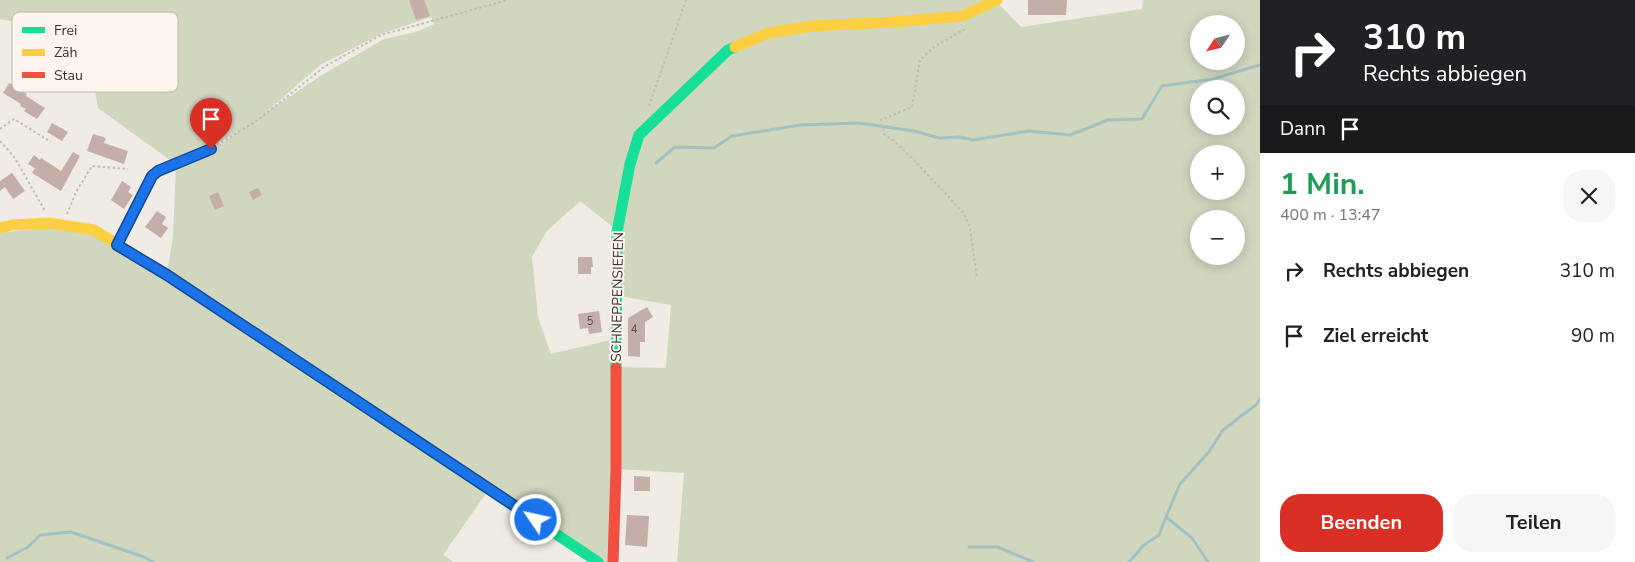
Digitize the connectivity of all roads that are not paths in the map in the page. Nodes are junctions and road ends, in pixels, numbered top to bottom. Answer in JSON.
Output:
{"nodes":[{"id":1,"x":996,"y":0,"type":"edge"},
{"id":2,"x":211,"y":149,"type":"road end"},
{"id":3,"x":0,"y":228,"type":"edge"},
{"id":4,"x":117,"y":245,"type":"junction"},
{"id":5,"x":598,"y":562,"type":"edge"},
{"id":6,"x":613,"y":562,"type":"edge"}],
"edges":[{"from":1,"to":6,"type":"street","name":"SCHNEPPENSIEFEN"},
{"from":2,"to":4,"type":"lane"},
{"from":3,"to":4,"type":"street"},
{"from":4,"to":5,"type":"street"}]}
